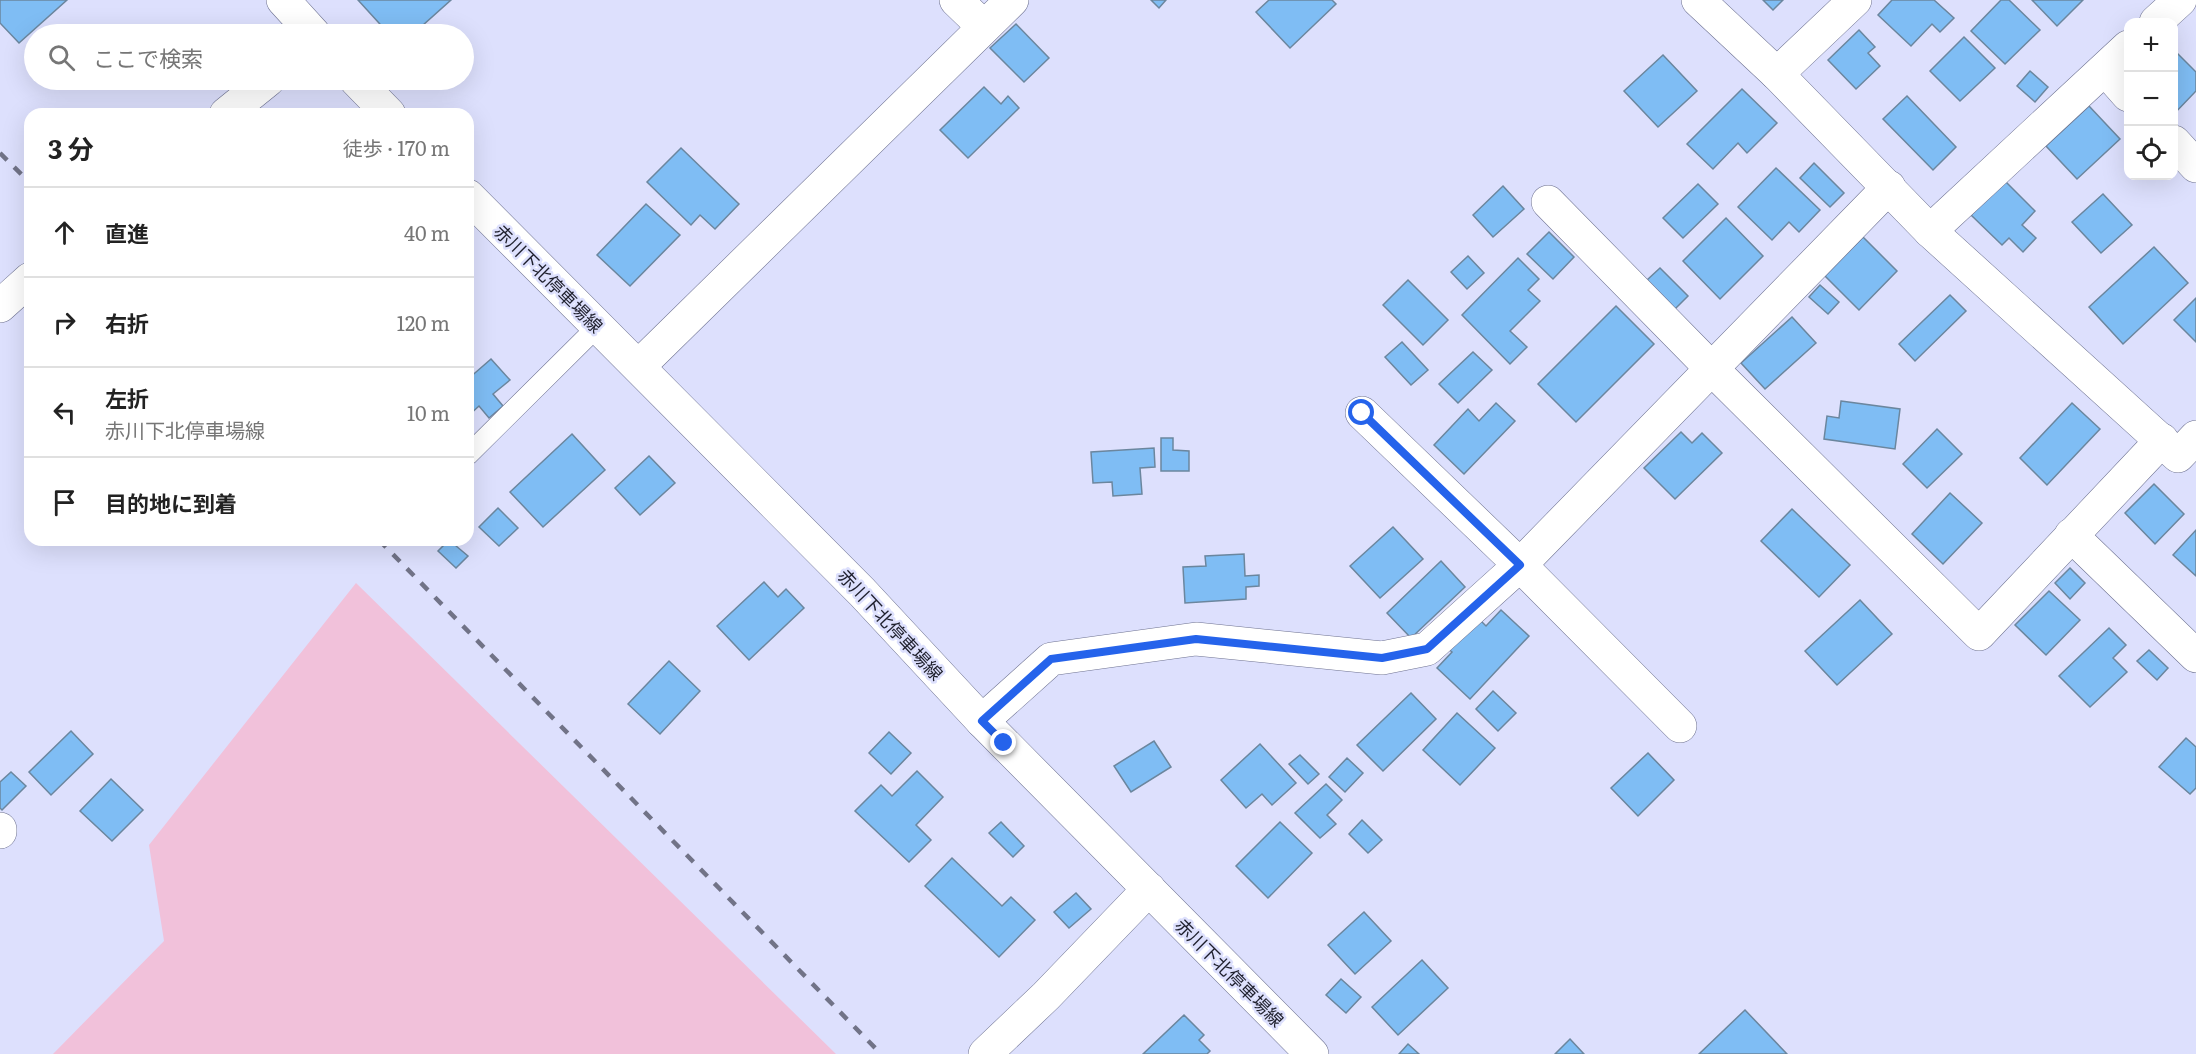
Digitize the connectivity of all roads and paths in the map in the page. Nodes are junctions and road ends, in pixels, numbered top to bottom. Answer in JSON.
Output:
{"nodes":[{"id":1,"x":283,"y":0,"type":"edge"},
{"id":2,"x":956,"y":0,"type":"edge"},
{"id":3,"x":1012,"y":0,"type":"edge"},
{"id":4,"x":1698,"y":0,"type":"edge"},
{"id":5,"x":1855,"y":0,"type":"edge"},
{"id":6,"x":2180,"y":0,"type":"edge"},
{"id":7,"x":2160,"y":18,"type":"edge"},
{"id":8,"x":305,"y":24,"type":"edge"},
{"id":9,"x":984,"y":27,"type":"junction"},
{"id":10,"x":2124,"y":51,"type":"edge"},
{"id":11,"x":2104,"y":69,"type":"junction"},
{"id":12,"x":1777,"y":74,"type":"junction"},
{"id":13,"x":256,"y":90,"type":"edge"},
{"id":14,"x":365,"y":90,"type":"edge"},
{"id":15,"x":2124,"y":91,"type":"edge"},
{"id":16,"x":233,"y":108,"type":"edge"},
{"id":17,"x":382,"y":108,"type":"edge"},
{"id":18,"x":2178,"y":146,"type":"edge"},
{"id":19,"x":2196,"y":166,"type":"edge"},
{"id":20,"x":1889,"y":187,"type":"junction"},
{"id":21,"x":474,"y":202,"type":"edge"},
{"id":22,"x":1548,"y":202,"type":"dead end"},
{"id":23,"x":1930,"y":231,"type":"junction"},
{"id":24,"x":24,"y":284,"type":"edge"},
{"id":25,"x":0,"y":306,"type":"edge"},
{"id":26,"x":597,"y":327,"type":"junction"},
{"id":27,"x":639,"y":366,"type":"junction"},
{"id":28,"x":1711,"y":368,"type":"junction"},
{"id":29,"x":1362,"y":413,"type":"dead end"},
{"id":30,"x":2196,"y":437,"type":"edge"},
{"id":31,"x":2162,"y":440,"type":"junction"},
{"id":32,"x":474,"y":449,"type":"edge"},
{"id":33,"x":2071,"y":535,"type":"junction"},
{"id":34,"x":1520,"y":565,"type":"junction"},
{"id":35,"x":2196,"y":656,"type":"edge"},
{"id":36,"x":982,"y":721,"type":"junction"},
{"id":37,"x":1680,"y":726,"type":"dead end"},
{"id":38,"x":1149,"y":889,"type":"junction"},
{"id":39,"x":986,"y":1054,"type":"edge"},
{"id":40,"x":1312,"y":1054,"type":"edge"}],
"edges":[{"from":1,"to":8,"type":"street"},
{"from":2,"to":9,"type":"street"},
{"from":3,"to":9,"type":"street"},
{"from":4,"to":12,"type":"street"},
{"from":5,"to":12,"type":"street"},
{"from":6,"to":7,"type":"street"},
{"from":9,"to":27,"type":"street"},
{"from":10,"to":11,"type":"street"},
{"from":11,"to":15,"type":"street"},
{"from":11,"to":23,"type":"street"},
{"from":12,"to":20,"type":"street"},
{"from":13,"to":16,"type":"street"},
{"from":14,"to":17,"type":"street"},
{"from":18,"to":19,"type":"street"},
{"from":20,"to":23,"type":"street"},
{"from":20,"to":28,"type":"street"},
{"from":21,"to":26,"type":"street","name":"赤川下北停車場線"},
{"from":22,"to":28,"type":"street"},
{"from":23,"to":31,"type":"street"},
{"from":24,"to":25,"type":"street"},
{"from":26,"to":27,"type":"street","name":"赤川下北停車場線"},
{"from":26,"to":32,"type":"lane"},
{"from":27,"to":36,"type":"street","name":"赤川下北停車場線"},
{"from":28,"to":33,"type":"street"},
{"from":28,"to":34,"type":"street"},
{"from":29,"to":34,"type":"street"},
{"from":30,"to":31,"type":"street"},
{"from":31,"to":33,"type":"street"},
{"from":33,"to":35,"type":"street"},
{"from":34,"to":36,"type":"street"},
{"from":34,"to":37,"type":"street"},
{"from":36,"to":38,"type":"street","name":"赤川下北停車場線"},
{"from":38,"to":39,"type":"street"},
{"from":38,"to":40,"type":"street","name":"赤川下北停車場線"}]}
